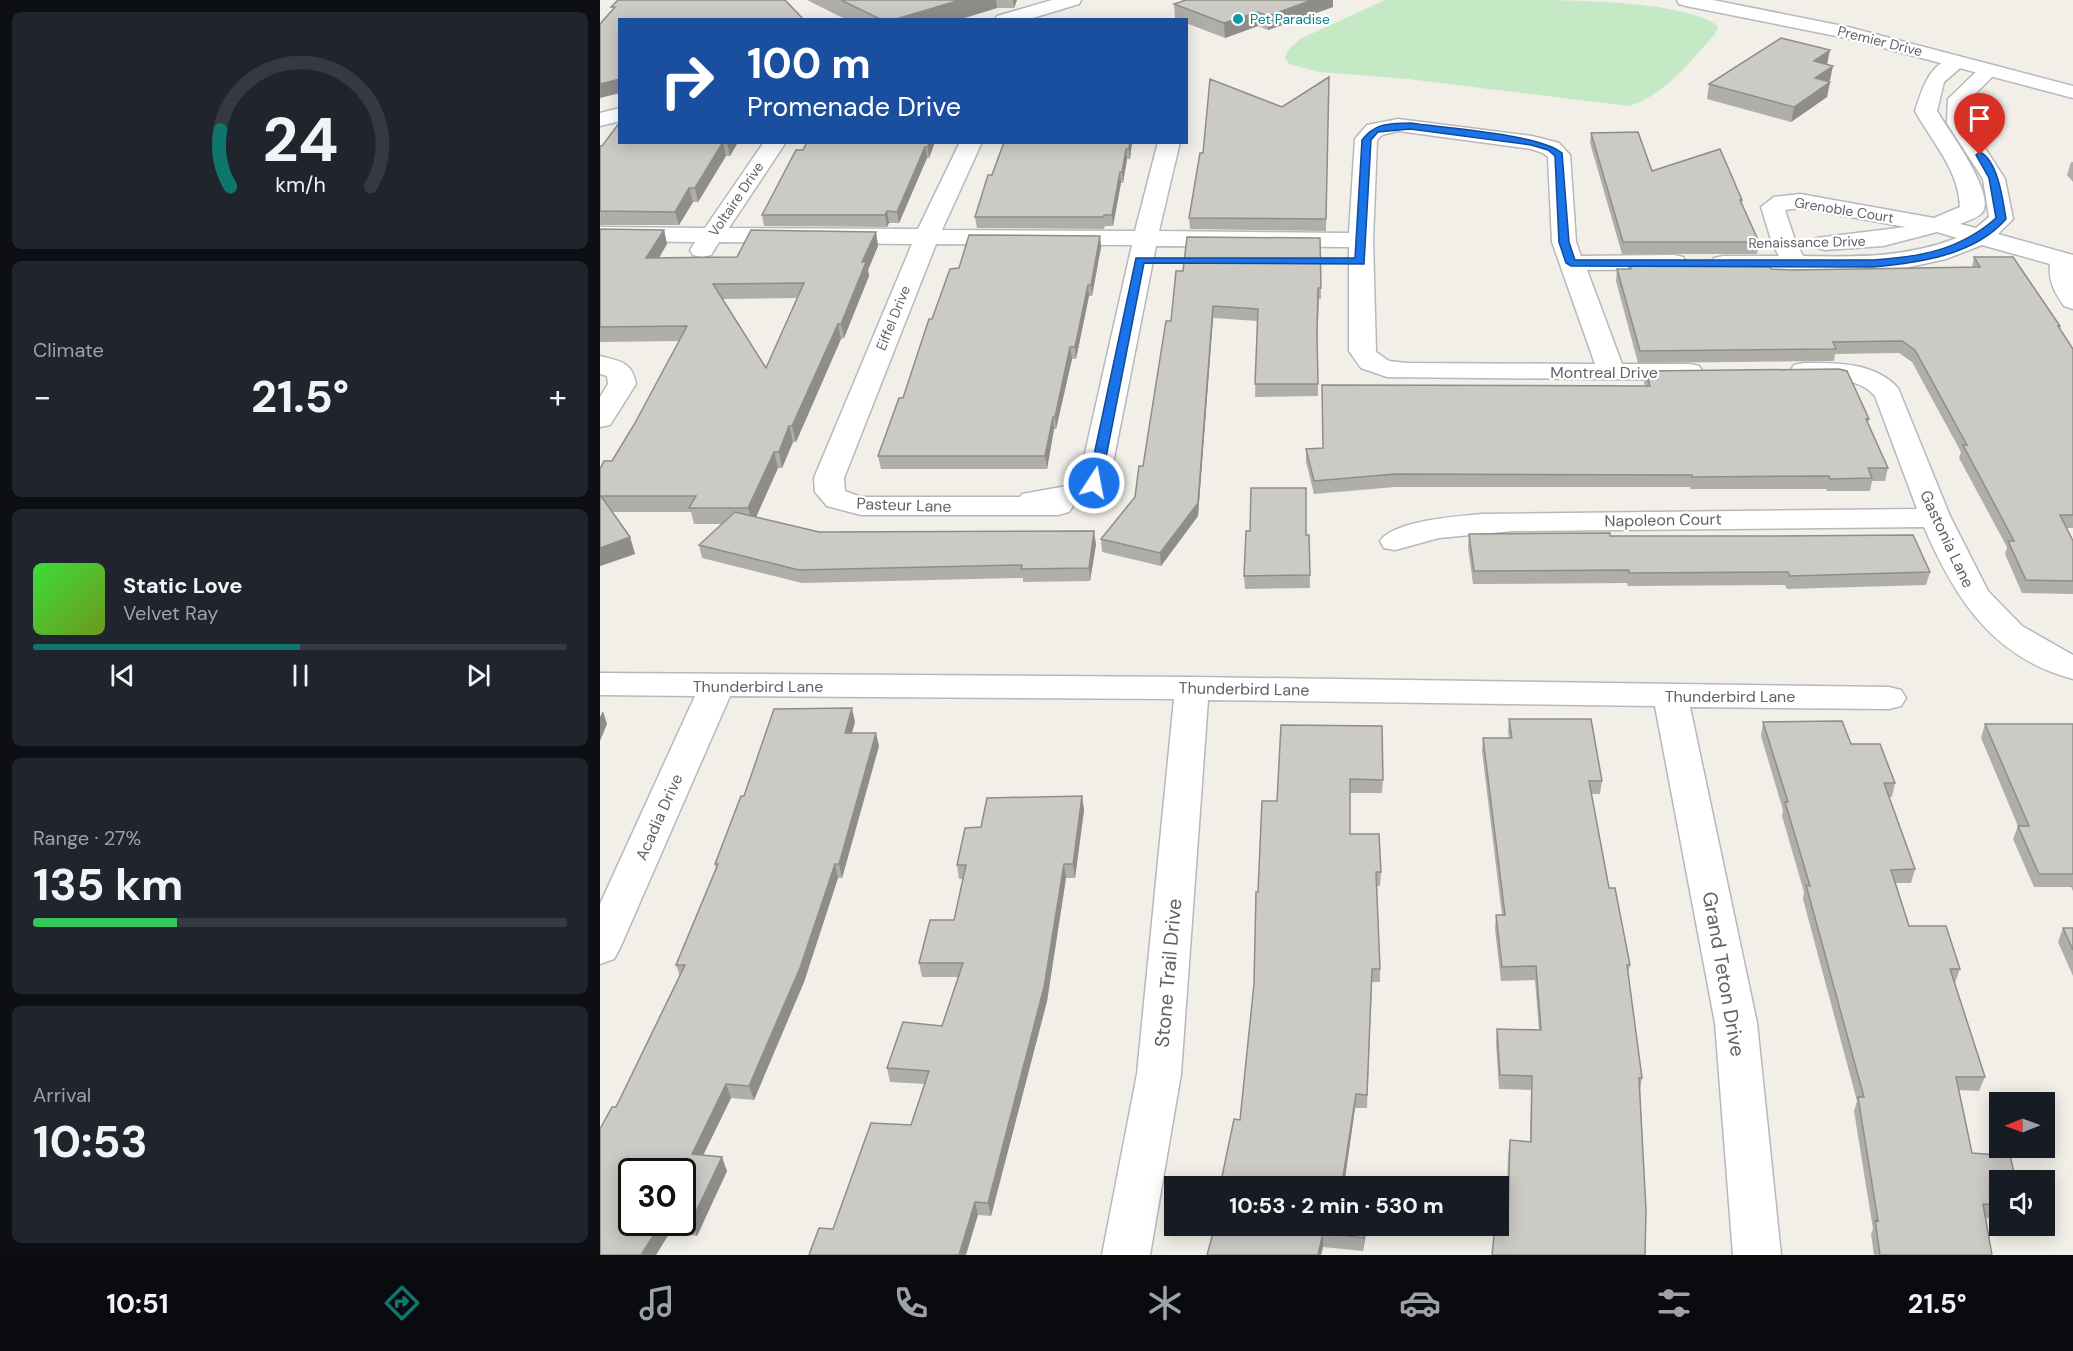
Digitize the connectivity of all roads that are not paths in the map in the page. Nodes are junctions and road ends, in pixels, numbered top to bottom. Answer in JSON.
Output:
{"nodes":[{"id":1,"x":1072,"y":0,"type":"edge"},
{"id":2,"x":1686,"y":0,"type":"edge"},
{"id":3,"x":1014,"y":18,"type":"edge"},
{"id":4,"x":1957,"y":62,"type":"junction"},
{"id":5,"x":1989,"y":70,"type":"junction"},
{"id":6,"x":2073,"y":92,"type":"edge"},
{"id":7,"x":618,"y":115,"type":"edge"},
{"id":8,"x":600,"y":120,"type":"edge"},
{"id":9,"x":774,"y":144,"type":"edge"},
{"id":10,"x":971,"y":144,"type":"edge"},
{"id":11,"x":1168,"y":144,"type":"edge"},
{"id":12,"x":1951,"y":152,"type":"junction"},
{"id":13,"x":1978,"y":152,"type":"junction"},
{"id":14,"x":1941,"y":225,"type":"junction"},
{"id":15,"x":607,"y":234,"type":"edge"},
{"id":16,"x":711,"y":235,"type":"junction"},
{"id":17,"x":1981,"y":237,"type":"junction"},
{"id":18,"x":1881,"y":239,"type":"junction"},
{"id":19,"x":1716,"y":243,"type":"edge"},
{"id":20,"x":840,"y":247,"type":"junction"},
{"id":21,"x":922,"y":248,"type":"junction"},
{"id":22,"x":1142,"y":249,"type":"junction"},
{"id":23,"x":1360,"y":251,"type":"junction"},
{"id":24,"x":1567,"y":252,"type":"junction"},
{"id":25,"x":1789,"y":254,"type":"junction"},
{"id":26,"x":600,"y":255,"type":"edge"},
{"id":27,"x":698,"y":256,"type":"junction"},
{"id":28,"x":1905,"y":261,"type":"junction"},
{"id":29,"x":2068,"y":262,"type":"edge"},
{"id":30,"x":2073,"y":301,"type":"edge"},
{"id":31,"x":601,"y":364,"type":"edge"},
{"id":32,"x":1778,"y":371,"type":"edge"},
{"id":33,"x":1718,"y":372,"type":"edge"},
{"id":34,"x":1612,"y":373,"type":"junction"},
{"id":35,"x":600,"y":420,"type":"edge"},
{"id":36,"x":833,"y":497,"type":"joint"},
{"id":37,"x":1934,"y":518,"type":"junction"},
{"id":38,"x":1395,"y":541,"type":"dead end"},
{"id":39,"x":2073,"y":668,"type":"edge"},
{"id":40,"x":600,"y":684,"type":"edge"},
{"id":41,"x":717,"y":686,"type":"junction"},
{"id":42,"x":1192,"y":688,"type":"junction"},
{"id":43,"x":1670,"y":696,"type":"junction"},
{"id":44,"x":1889,"y":698,"type":"dead end"},
{"id":45,"x":600,"y":948,"type":"edge"},
{"id":46,"x":1126,"y":1255,"type":"edge"},
{"id":47,"x":1757,"y":1255,"type":"edge"}],
"edges":[{"from":1,"to":3,"type":"street"},
{"from":2,"to":4,"type":"street","name":"Premier Drive"},
{"from":4,"to":5,"type":"street","name":"Premier Drive"},
{"from":4,"to":12,"type":"street","name":"Renaissance Drive"},
{"from":5,"to":6,"type":"street","name":"Premier Drive"},
{"from":5,"to":13,"type":"street","name":"Renaissance Drive"},
{"from":7,"to":8,"type":"street"},
{"from":9,"to":16,"type":"street","name":"Voltaire Drive"},
{"from":10,"to":21,"type":"street","name":"Eiffel Drive"},
{"from":11,"to":22,"type":"street","name":"Pasteur Lane"},
{"from":12,"to":13,"type":"street"},
{"from":12,"to":14,"type":"street","name":"Renaissance Drive"},
{"from":13,"to":17,"type":"street","name":"Renaissance Drive"},
{"from":14,"to":17,"type":"street"},
{"from":14,"to":18,"type":"street","name":"Renaissance Drive"},
{"from":14,"to":25,"type":"street","name":"Grenoble Court"},
{"from":15,"to":16,"type":"street"},
{"from":15,"to":26,"type":"street"},
{"from":16,"to":20,"type":"street"},
{"from":16,"to":27,"type":"street","name":"Voltaire Drive"},
{"from":17,"to":28,"type":"street","name":"Renaissance Drive"},
{"from":17,"to":29,"type":"street"},
{"from":18,"to":25,"type":"street","name":"Renaissance Drive"},
{"from":18,"to":28,"type":"street","name":"Renaissance Drive"},
{"from":19,"to":25,"type":"street","name":"Renaissance Drive"},
{"from":20,"to":21,"type":"street"},
{"from":20,"to":27,"type":"street"},
{"from":21,"to":22,"type":"street"},
{"from":21,"to":36,"type":"street","name":"Eiffel Drive"},
{"from":22,"to":23,"type":"street"},
{"from":22,"to":36,"type":"street","name":"Pasteur Lane"},
{"from":23,"to":24,"type":"street"},
{"from":23,"to":34,"type":"street","name":"Montreal Drive"},
{"from":24,"to":25,"type":"street","name":"Renaissance Drive"},
{"from":24,"to":34,"type":"street"},
{"from":25,"to":28,"type":"street","name":"Renaissance Drive"},
{"from":26,"to":27,"type":"street"},
{"from":29,"to":30,"type":"street"},
{"from":31,"to":35,"type":"street"},
{"from":32,"to":37,"type":"street","name":"Gastonia Lane"},
{"from":33,"to":34,"type":"street","name":"Montreal Drive"},
{"from":37,"to":38,"type":"street","name":"Napoleon Court"},
{"from":37,"to":39,"type":"street","name":"Gastonia Lane"},
{"from":40,"to":41,"type":"street","name":"Thunderbird Lane"},
{"from":41,"to":42,"type":"street","name":"Thunderbird Lane"},
{"from":41,"to":45,"type":"street","name":"Acadia Drive"},
{"from":42,"to":43,"type":"street","name":"Thunderbird Lane"},
{"from":42,"to":46,"type":"street","name":"Stone Trail Drive"},
{"from":43,"to":44,"type":"street","name":"Thunderbird Lane"},
{"from":43,"to":47,"type":"street","name":"Grand Teton Drive"}]}
